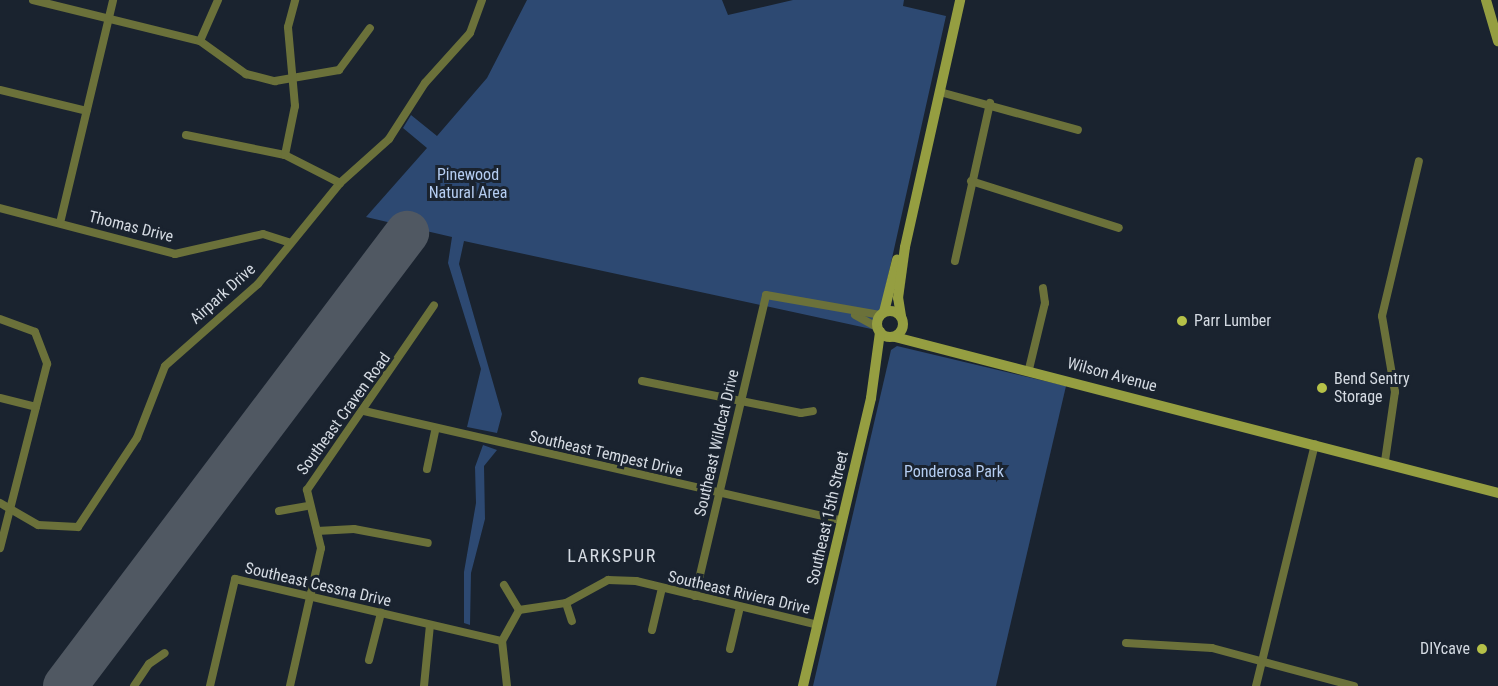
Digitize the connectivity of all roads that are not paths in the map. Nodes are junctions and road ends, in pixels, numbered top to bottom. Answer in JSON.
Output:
{"nodes":[{"id":1,"x":33,"y":0,"type":"edge"},
{"id":2,"x":114,"y":0,"type":"edge"},
{"id":3,"x":218,"y":0,"type":"edge"},
{"id":4,"x":295,"y":0,"type":"edge"},
{"id":5,"x":482,"y":0,"type":"edge"},
{"id":6,"x":960,"y":0,"type":"edge"},
{"id":7,"x":1486,"y":0,"type":"edge"},
{"id":8,"x":109,"y":18,"type":"junction"},
{"id":9,"x":370,"y":28,"type":"dead end"},
{"id":10,"x":200,"y":41,"type":"junction"},
{"id":11,"x":1498,"y":41,"type":"edge"},
{"id":12,"x":295,"y":79,"type":"junction"},
{"id":13,"x":0,"y":90,"type":"edge"},
{"id":14,"x":940,"y":92,"type":"junction"},
{"id":15,"x":990,"y":103,"type":"junction"},
{"id":16,"x":87,"y":111,"type":"junction"},
{"id":17,"x":1078,"y":130,"type":"dead end"},
{"id":18,"x":186,"y":135,"type":"dead end"},
{"id":19,"x":285,"y":155,"type":"junction"},
{"id":20,"x":1419,"y":161,"type":"dead end"},
{"id":21,"x":971,"y":182,"type":"junction"},
{"id":22,"x":340,"y":183,"type":"junction"},
{"id":23,"x":0,"y":208,"type":"edge"},
{"id":24,"x":60,"y":223,"type":"junction"},
{"id":25,"x":1119,"y":228,"type":"dead end"},
{"id":26,"x":290,"y":243,"type":"junction"},
{"id":27,"x":904,"y":247,"type":"junction"},
{"id":28,"x":955,"y":261,"type":"dead end"},
{"id":29,"x":1043,"y":288,"type":"dead end"},
{"id":30,"x":434,"y":305,"type":"dead end"},
{"id":31,"x":851,"y":314,"type":"junction"},
{"id":32,"x":882,"y":314,"type":"junction"},
{"id":33,"x":0,"y":319,"type":"edge"},
{"id":34,"x":902,"y":320,"type":"junction"},
{"id":35,"x":879,"y":330,"type":"junction"},
{"id":36,"x":893,"y":337,"type":"junction"},
{"id":37,"x":933,"y":344,"type":"junction"},
{"id":38,"x":879,"y":356,"type":"junction"},
{"id":39,"x":1029,"y":369,"type":"junction"},
{"id":40,"x":642,"y":381,"type":"dead end"},
{"id":41,"x":0,"y":398,"type":"edge"},
{"id":42,"x":741,"y":401,"type":"junction"},
{"id":43,"x":36,"y":406,"type":"junction"},
{"id":44,"x":364,"y":411,"type":"junction"},
{"id":45,"x":813,"y":411,"type":"dead end"},
{"id":46,"x":435,"y":430,"type":"junction"},
{"id":47,"x":1315,"y":444,"type":"junction"},
{"id":48,"x":1385,"y":461,"type":"junction"},
{"id":49,"x":427,"y":469,"type":"dead end"},
{"id":50,"x":1498,"y":493,"type":"edge"},
{"id":51,"x":720,"y":494,"type":"junction"},
{"id":52,"x":0,"y":503,"type":"edge"},
{"id":53,"x":307,"y":506,"type":"junction"},
{"id":54,"x":279,"y":511,"type":"dead end"},
{"id":55,"x":11,"y":513,"type":"junction"},
{"id":56,"x":843,"y":521,"type":"junction"},
{"id":57,"x":317,"y":531,"type":"junction"},
{"id":58,"x":428,"y":543,"type":"dead end"},
{"id":59,"x":0,"y":548,"type":"edge"},
{"id":60,"x":504,"y":585,"type":"dead end"},
{"id":61,"x":662,"y":588,"type":"junction"},
{"id":62,"x":695,"y":596,"type":"junction"},
{"id":63,"x":311,"y":597,"type":"junction"},
{"id":64,"x":566,"y":603,"type":"junction"},
{"id":65,"x":740,"y":607,"type":"junction"},
{"id":66,"x":519,"y":610,"type":"junction"},
{"id":67,"x":381,"y":613,"type":"junction"},
{"id":68,"x":572,"y":621,"type":"dead end"},
{"id":69,"x":430,"y":625,"type":"junction"},
{"id":70,"x":818,"y":625,"type":"junction"},
{"id":71,"x":652,"y":630,"type":"dead end"},
{"id":72,"x":502,"y":640,"type":"junction"},
{"id":73,"x":1126,"y":643,"type":"dead end"},
{"id":74,"x":730,"y":649,"type":"dead end"},
{"id":75,"x":165,"y":653,"type":"dead end"},
{"id":76,"x":369,"y":660,"type":"dead end"},
{"id":77,"x":1262,"y":660,"type":"junction"},
{"id":78,"x":134,"y":686,"type":"edge"},
{"id":79,"x":210,"y":686,"type":"edge"},
{"id":80,"x":290,"y":686,"type":"edge"},
{"id":81,"x":424,"y":686,"type":"edge"},
{"id":82,"x":507,"y":686,"type":"edge"},
{"id":83,"x":803,"y":686,"type":"edge"},
{"id":84,"x":1256,"y":686,"type":"edge"},
{"id":85,"x":1354,"y":686,"type":"edge"}],
"edges":[{"from":1,"to":8,"type":"street"},
{"from":2,"to":8,"type":"street"},
{"from":3,"to":10,"type":"street"},
{"from":4,"to":12,"type":"street"},
{"from":5,"to":22,"type":"street","name":"Airpark Drive"},
{"from":6,"to":14,"type":"main road"},
{"from":7,"to":11,"type":"main road"},
{"from":8,"to":10,"type":"street"},
{"from":8,"to":16,"type":"street"},
{"from":9,"to":12,"type":"street"},
{"from":10,"to":12,"type":"street"},
{"from":12,"to":19,"type":"street"},
{"from":13,"to":16,"type":"street"},
{"from":14,"to":15,"type":"street"},
{"from":14,"to":27,"type":"main road"},
{"from":15,"to":17,"type":"street"},
{"from":15,"to":21,"type":"street"},
{"from":16,"to":24,"type":"street"},
{"from":18,"to":19,"type":"street"},
{"from":19,"to":22,"type":"street"},
{"from":20,"to":48,"type":"street"},
{"from":21,"to":25,"type":"street"},
{"from":21,"to":28,"type":"street"},
{"from":22,"to":26,"type":"street","name":"Airpark Drive"},
{"from":23,"to":24,"type":"street","name":"Thomas Drive"},
{"from":24,"to":26,"type":"street","name":"Thomas Drive"},
{"from":26,"to":55,"type":"street","name":"Airpark Drive"},
{"from":27,"to":32,"type":"main road"},
{"from":27,"to":34,"type":"main road"},
{"from":29,"to":39,"type":"street"},
{"from":30,"to":44,"type":"street","name":"Southeast Craven Road"},
{"from":31,"to":32,"type":"street"},
{"from":31,"to":35,"type":"street"},
{"from":31,"to":42,"type":"street","name":"Southeast Wildcat Drive"},
{"from":32,"to":34,"type":"main road"},
{"from":32,"to":35,"type":"main road","name":"Southeast 15th Street"},
{"from":33,"to":43,"type":"street"},
{"from":34,"to":36,"type":"main road","name":"Southeast 15th Street"},
{"from":34,"to":37,"type":"main road","name":"Wilson Avenue"},
{"from":35,"to":36,"type":"main road","name":"Wilson Avenue"},
{"from":35,"to":38,"type":"main road","name":"Southeast 15th Street"},
{"from":36,"to":37,"type":"main road","name":"Wilson Avenue"},
{"from":36,"to":38,"type":"main road","name":"Southeast 15th Street"},
{"from":37,"to":39,"type":"main road","name":"Wilson Avenue"},
{"from":38,"to":56,"type":"main road","name":"Southeast 15th Street"},
{"from":39,"to":47,"type":"main road","name":"Wilson Avenue"},
{"from":40,"to":42,"type":"street"},
{"from":41,"to":43,"type":"street"},
{"from":42,"to":45,"type":"street"},
{"from":42,"to":51,"type":"street","name":"Southeast Wildcat Drive"},
{"from":43,"to":55,"type":"street"},
{"from":44,"to":46,"type":"street","name":"Southeast Tempest Drive"},
{"from":44,"to":53,"type":"street","name":"Southeast Craven Road"},
{"from":46,"to":49,"type":"street"},
{"from":46,"to":51,"type":"street","name":"Southeast Tempest Drive"},
{"from":47,"to":48,"type":"main road","name":"Wilson Avenue"},
{"from":47,"to":77,"type":"street"},
{"from":48,"to":50,"type":"main road","name":"Wilson Avenue"},
{"from":51,"to":56,"type":"street","name":"Southeast Tempest Drive"},
{"from":51,"to":62,"type":"street","name":"Southeast Wildcat Drive"},
{"from":52,"to":55,"type":"street","name":"Airpark Drive"},
{"from":53,"to":54,"type":"street"},
{"from":53,"to":57,"type":"street"},
{"from":55,"to":59,"type":"street"},
{"from":56,"to":70,"type":"main road","name":"Southeast 15th Street"},
{"from":57,"to":58,"type":"street"},
{"from":57,"to":63,"type":"street"},
{"from":60,"to":66,"type":"street"},
{"from":61,"to":62,"type":"street","name":"Southeast Riviera Drive"},
{"from":61,"to":64,"type":"street","name":"Southeast Riviera Drive"},
{"from":61,"to":71,"type":"street"},
{"from":62,"to":65,"type":"street","name":"Southeast Riviera Drive"},
{"from":63,"to":67,"type":"street","name":"Southeast Cessna Drive"},
{"from":63,"to":79,"type":"street","name":"Southeast Cessna Drive"},
{"from":63,"to":80,"type":"street"},
{"from":64,"to":66,"type":"street","name":"Southeast Riviera Drive"},
{"from":64,"to":68,"type":"street"},
{"from":65,"to":70,"type":"street","name":"Southeast Riviera Drive"},
{"from":65,"to":74,"type":"street"},
{"from":66,"to":72,"type":"street"},
{"from":67,"to":69,"type":"street","name":"Southeast Cessna Drive"},
{"from":67,"to":76,"type":"street"},
{"from":69,"to":72,"type":"street","name":"Southeast Cessna Drive"},
{"from":69,"to":81,"type":"street"},
{"from":70,"to":83,"type":"main road","name":"Southeast 15th Street"},
{"from":72,"to":82,"type":"street"},
{"from":73,"to":77,"type":"street"},
{"from":75,"to":78,"type":"street"},
{"from":77,"to":84,"type":"street"},
{"from":77,"to":85,"type":"street"}]}
